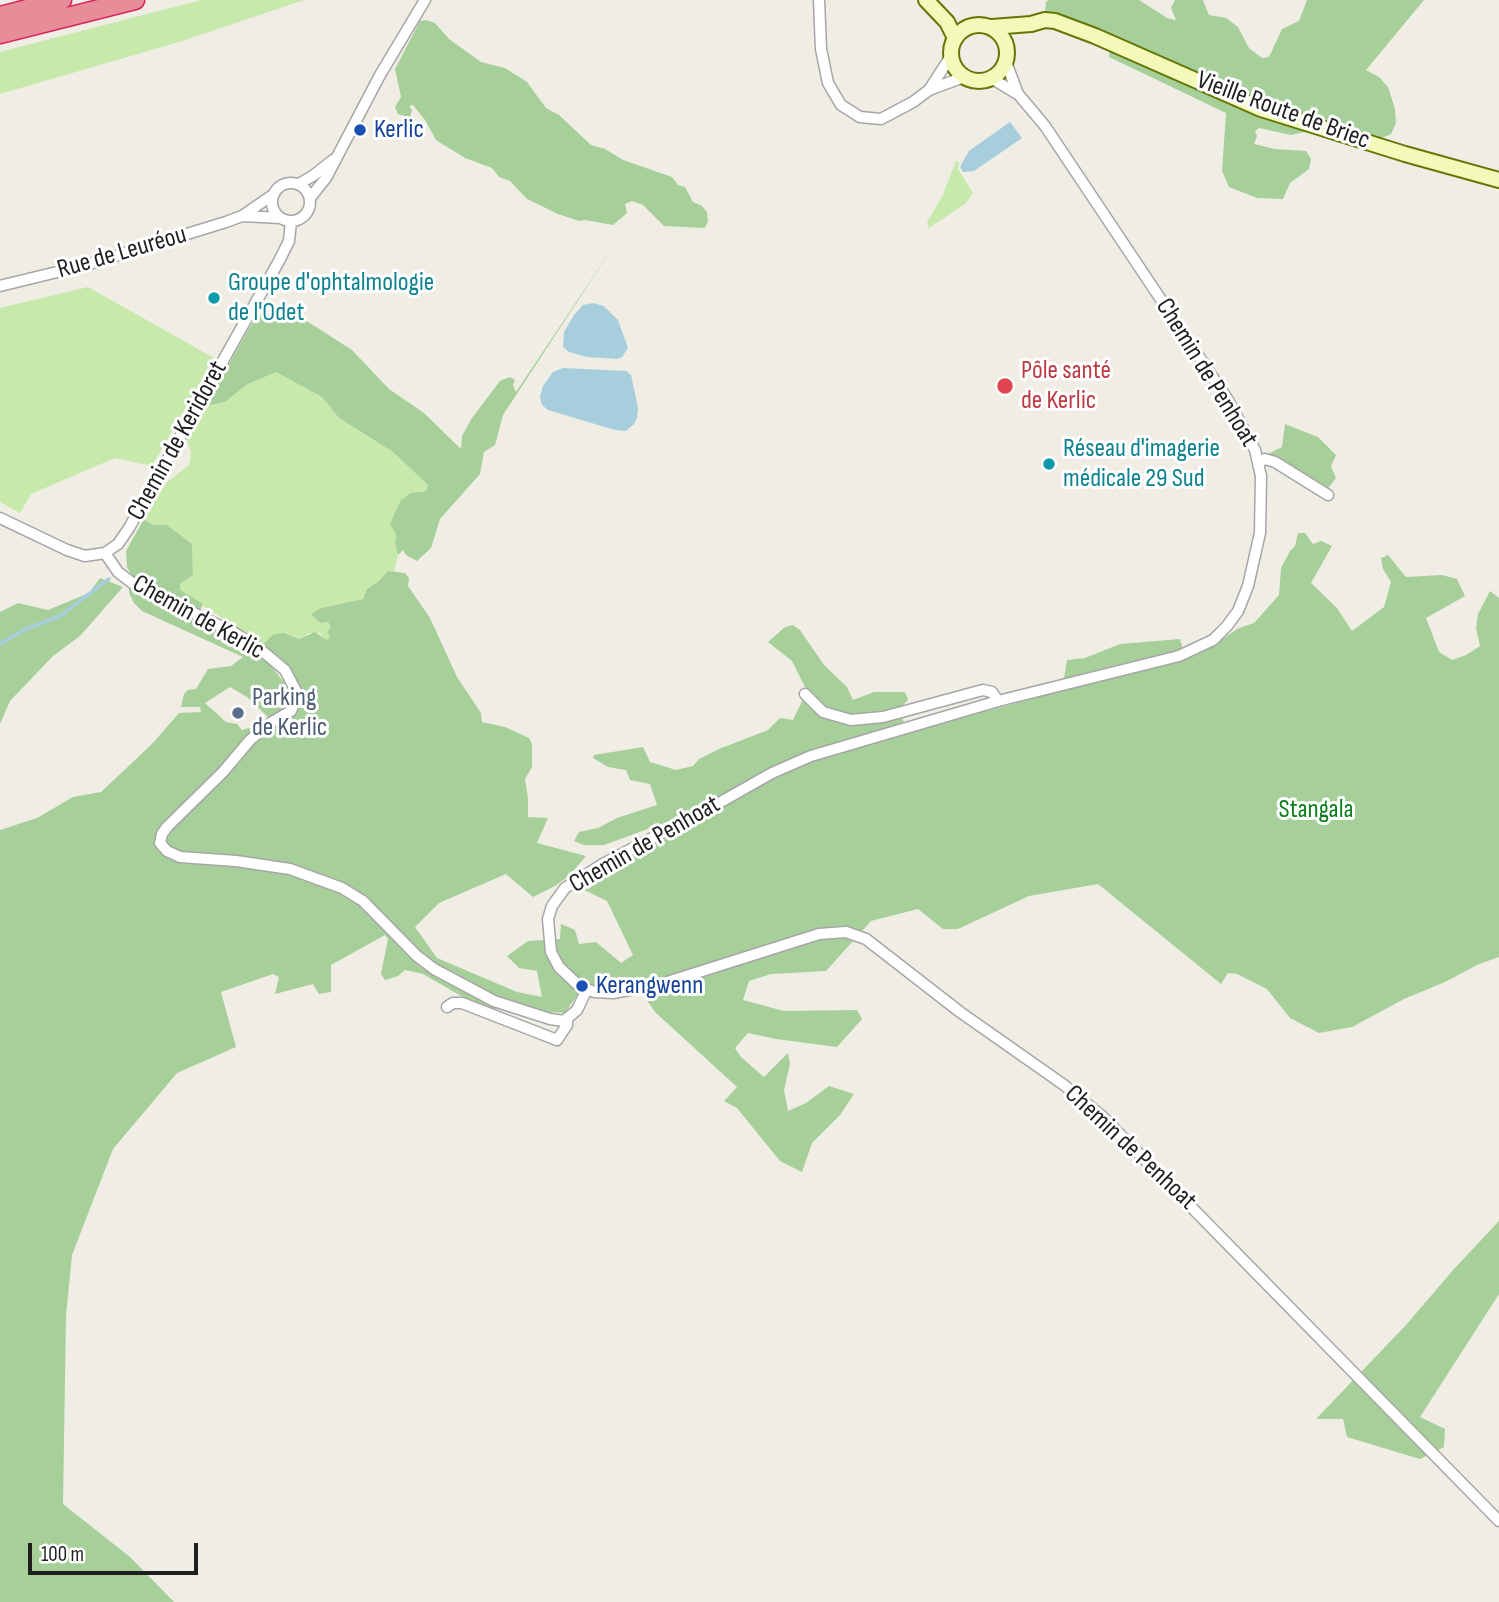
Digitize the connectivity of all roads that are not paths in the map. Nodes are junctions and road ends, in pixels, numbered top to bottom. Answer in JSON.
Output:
{"nodes":[{"id":1,"x":62,"y":0,"type":"edge"},
{"id":2,"x":135,"y":0,"type":"edge"},
{"id":3,"x":425,"y":0,"type":"edge"},
{"id":4,"x":819,"y":0,"type":"edge"},
{"id":5,"x":926,"y":0,"type":"edge"},
{"id":6,"x":0,"y":16,"type":"edge"},
{"id":7,"x":943,"y":18,"type":"junction"},
{"id":8,"x":1031,"y":24,"type":"junction"},
{"id":9,"x":972,"y":25,"type":"junction"},
{"id":10,"x":992,"y":27,"type":"junction"},
{"id":11,"x":0,"y":34,"type":"edge"},
{"id":12,"x":955,"y":38,"type":"junction"},
{"id":13,"x":951,"y":56,"type":"junction"},
{"id":14,"x":1007,"y":57,"type":"junction"},
{"id":15,"x":964,"y":77,"type":"junction"},
{"id":16,"x":990,"y":78,"type":"junction"},
{"id":17,"x":929,"y":90,"type":"junction"},
{"id":18,"x":1018,"y":95,"type":"junction"},
{"id":19,"x":334,"y":160,"type":"junction"},
{"id":20,"x":1499,"y":180,"type":"edge"},
{"id":21,"x":299,"y":184,"type":"junction"},
{"id":22,"x":274,"y":194,"type":"junction"},
{"id":23,"x":310,"y":198,"type":"junction"},
{"id":24,"x":242,"y":216,"type":"junction"},
{"id":25,"x":286,"y":220,"type":"junction"},
{"id":26,"x":0,"y":286,"type":"edge"},
{"id":27,"x":1259,"y":461,"type":"junction"},
{"id":28,"x":1328,"y":495,"type":"dead end"},
{"id":29,"x":0,"y":518,"type":"edge"},
{"id":30,"x":105,"y":553,"type":"junction"},
{"id":31,"x":805,"y":694,"type":"dead end"},
{"id":32,"x":998,"y":701,"type":"junction"},
{"id":33,"x":587,"y":989,"type":"junction"},
{"id":34,"x":447,"y":1007,"type":"dead end"},
{"id":35,"x":567,"y":1018,"type":"junction"},
{"id":36,"x":1499,"y":1521,"type":"edge"}],
"edges":[{"from":1,"to":6,"type":"highway"},
{"from":2,"to":11,"type":"highway"},
{"from":3,"to":19,"type":"street"},
{"from":4,"to":17,"type":"street"},
{"from":5,"to":7,"type":"street"},
{"from":7,"to":9,"type":"street"},
{"from":7,"to":12,"type":"street"},
{"from":8,"to":10,"type":"street","name":"Vieille Route de Briec"},
{"from":8,"to":14,"type":"street"},
{"from":8,"to":20,"type":"street","name":"Vieille Route de Briec"},
{"from":9,"to":10,"type":"street"},
{"from":9,"to":12,"type":"street"},
{"from":10,"to":14,"type":"street"},
{"from":12,"to":13,"type":"street"},
{"from":13,"to":15,"type":"street"},
{"from":13,"to":17,"type":"street"},
{"from":14,"to":16,"type":"street"},
{"from":14,"to":18,"type":"street","name":"Chemin de Penhoat"},
{"from":15,"to":16,"type":"street"},
{"from":15,"to":17,"type":"street"},
{"from":16,"to":18,"type":"street","name":"Chemin de Penhoat"},
{"from":18,"to":27,"type":"street","name":"Chemin de Penhoat"},
{"from":19,"to":21,"type":"street"},
{"from":19,"to":23,"type":"street"},
{"from":21,"to":22,"type":"street"},
{"from":21,"to":23,"type":"street"},
{"from":22,"to":24,"type":"street","name":"Rue de Leuréou"},
{"from":22,"to":25,"type":"street"},
{"from":23,"to":25,"type":"street"},
{"from":24,"to":25,"type":"street","name":"Rue de Leuréou"},
{"from":24,"to":26,"type":"street","name":"Rue de Leuréou"},
{"from":25,"to":30,"type":"street","name":"Chemin de Keridoret"},
{"from":27,"to":28,"type":"street"},
{"from":27,"to":32,"type":"street","name":"Chemin de Penhoat"},
{"from":29,"to":30,"type":"street"},
{"from":30,"to":35,"type":"street","name":"Chemin de Kerlic"},
{"from":31,"to":32,"type":"street"},
{"from":32,"to":33,"type":"street","name":"Chemin de Penhoat"},
{"from":33,"to":35,"type":"street"},
{"from":33,"to":36,"type":"street","name":"Chemin de Penhoat"},
{"from":34,"to":35,"type":"street"}]}
